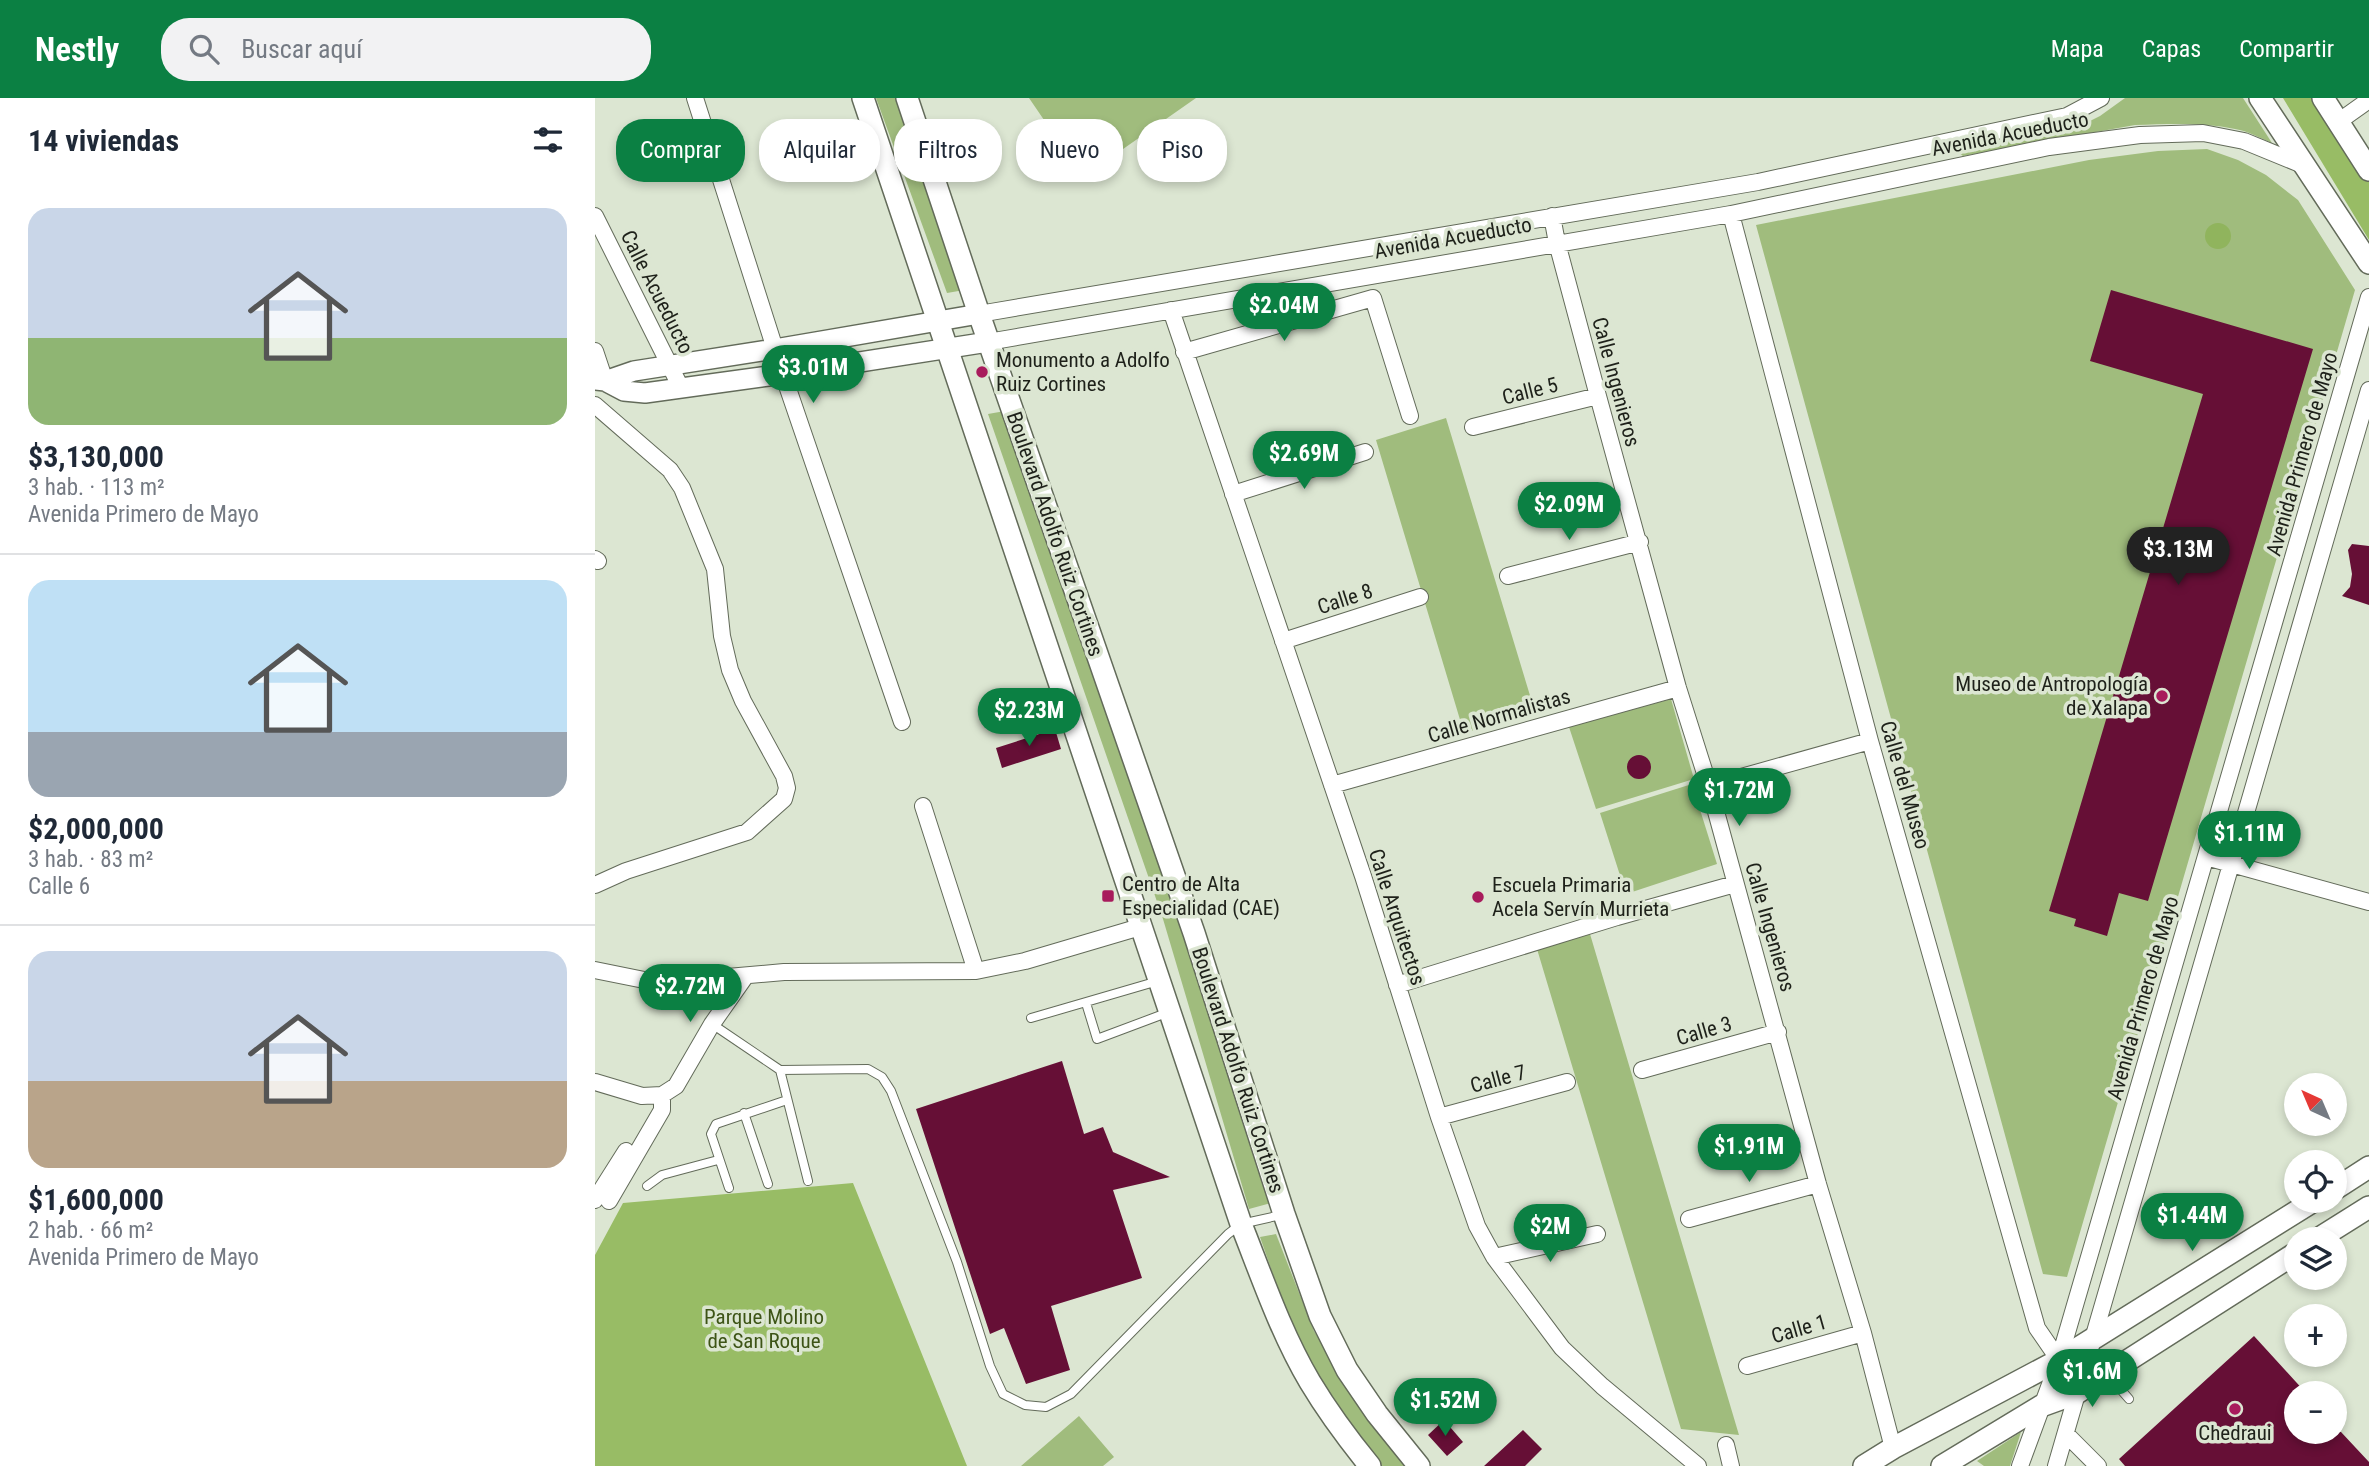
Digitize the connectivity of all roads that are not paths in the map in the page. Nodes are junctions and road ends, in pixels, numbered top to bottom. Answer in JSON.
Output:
{"nodes":[{"id":1,"x":695,"y":98,"type":"edge"},
{"id":2,"x":863,"y":98,"type":"edge"},
{"id":3,"x":907,"y":98,"type":"edge"},
{"id":4,"x":2101,"y":98,"type":"edge"},
{"id":5,"x":2260,"y":98,"type":"edge"},
{"id":6,"x":2323,"y":98,"type":"edge"},
{"id":7,"x":2369,"y":100,"type":"edge"},
{"id":8,"x":2338,"y":122,"type":"junction"},
{"id":9,"x":1945,"y":141,"type":"junction"},
{"id":10,"x":2305,"y":166,"type":"junction"},
{"id":11,"x":1951,"y":168,"type":"junction"},
{"id":12,"x":2369,"y":170,"type":"edge"},
{"id":13,"x":1758,"y":182,"type":"junction"},
{"id":14,"x":1763,"y":208,"type":"junction"},
{"id":15,"x":1731,"y":214,"type":"junction"},
{"id":16,"x":595,"y":216,"type":"edge"},
{"id":17,"x":1552,"y":216,"type":"junction"},
{"id":18,"x":1557,"y":243,"type":"junction"},
{"id":19,"x":2369,"y":263,"type":"edge"},
{"id":20,"x":2369,"y":297,"type":"edge"},
{"id":21,"x":1171,"y":310,"type":"junction"},
{"id":22,"x":979,"y":314,"type":"junction"},
{"id":23,"x":938,"y":320,"type":"junction"},
{"id":24,"x":988,"y":342,"type":"junction"},
{"id":25,"x":775,"y":349,"type":"junction"},
{"id":26,"x":947,"y":349,"type":"junction"},
{"id":27,"x":595,"y":351,"type":"edge"},
{"id":28,"x":1184,"y":352,"type":"junction"},
{"id":29,"x":671,"y":365,"type":"junction"},
{"id":30,"x":783,"y":374,"type":"junction"},
{"id":31,"x":600,"y":380,"type":"edge"},
{"id":32,"x":681,"y":388,"type":"junction"},
{"id":33,"x":2369,"y":390,"type":"edge"},
{"id":34,"x":1598,"y":397,"type":"junction"},
{"id":35,"x":595,"y":405,"type":"edge"},
{"id":36,"x":1410,"y":416,"type":"dead end"},
{"id":37,"x":1473,"y":427,"type":"dead end"},
{"id":38,"x":1365,"y":453,"type":"dead end"},
{"id":39,"x":1233,"y":494,"type":"junction"},
{"id":40,"x":1640,"y":542,"type":"junction"},
{"id":41,"x":1508,"y":576,"type":"dead end"},
{"id":42,"x":1420,"y":597,"type":"dead end"},
{"id":43,"x":1283,"y":641,"type":"junction"},
{"id":44,"x":1678,"y":688,"type":"junction"},
{"id":45,"x":902,"y":722,"type":"dead end"},
{"id":46,"x":1870,"y":741,"type":"junction"},
{"id":47,"x":1332,"y":785,"type":"junction"},
{"id":48,"x":1709,"y":786,"type":"junction"},
{"id":49,"x":923,"y":806,"type":"dead end"},
{"id":50,"x":2206,"y":857,"type":"junction"},
{"id":51,"x":2232,"y":863,"type":"junction"},
{"id":52,"x":1735,"y":884,"type":"junction"},
{"id":53,"x":595,"y":885,"type":"edge"},
{"id":54,"x":2369,"y":902,"type":"edge"},
{"id":55,"x":1140,"y":927,"type":"junction"},
{"id":56,"x":595,"y":957,"type":"edge"},
{"id":57,"x":595,"y":970,"type":"edge"},
{"id":58,"x":976,"y":971,"type":"junction"},
{"id":59,"x":615,"y":975,"type":"junction"},
{"id":60,"x":745,"y":977,"type":"junction"},
{"id":61,"x":1158,"y":981,"type":"junction"},
{"id":62,"x":1397,"y":985,"type":"junction"},
{"id":63,"x":1086,"y":1003,"type":"junction"},
{"id":64,"x":1169,"y":1013,"type":"junction"},
{"id":65,"x":1031,"y":1018,"type":"dead end"},
{"id":66,"x":712,"y":1024,"type":"junction"},
{"id":67,"x":1778,"y":1032,"type":"junction"},
{"id":68,"x":780,"y":1070,"type":"junction"},
{"id":69,"x":1642,"y":1070,"type":"dead end"},
{"id":70,"x":595,"y":1082,"type":"edge"},
{"id":71,"x":1567,"y":1082,"type":"dead end"},
{"id":72,"x":787,"y":1100,"type":"junction"},
{"id":73,"x":662,"y":1103,"type":"junction"},
{"id":74,"x":744,"y":1113,"type":"junction"},
{"id":75,"x":1439,"y":1117,"type":"junction"},
{"id":76,"x":718,"y":1160,"type":"junction"},
{"id":77,"x":2369,"y":1167,"type":"edge"},
{"id":78,"x":807,"y":1181,"type":"dead end"},
{"id":79,"x":2347,"y":1181,"type":"edge"},
{"id":80,"x":768,"y":1184,"type":"dead end"},
{"id":81,"x":1818,"y":1184,"type":"junction"},
{"id":82,"x":647,"y":1186,"type":"dead end"},
{"id":83,"x":729,"y":1188,"type":"dead end"},
{"id":84,"x":602,"y":1201,"type":"edge"},
{"id":85,"x":2368,"y":1210,"type":"edge"},
{"id":86,"x":2294,"y":1213,"type":"edge"},
{"id":87,"x":1284,"y":1214,"type":"junction"},
{"id":88,"x":1689,"y":1219,"type":"dead end"},
{"id":89,"x":1241,"y":1224,"type":"junction"},
{"id":90,"x":2339,"y":1227,"type":"edge"},
{"id":91,"x":1597,"y":1234,"type":"dead end"},
{"id":92,"x":1494,"y":1257,"type":"junction"},
{"id":93,"x":2284,"y":1261,"type":"edge"},
{"id":94,"x":1863,"y":1333,"type":"junction"},
{"id":95,"x":2091,"y":1341,"type":"junction"},
{"id":96,"x":2059,"y":1360,"type":"junction"},
{"id":97,"x":1747,"y":1366,"type":"dead end"},
{"id":98,"x":2107,"y":1374,"type":"junction"},
{"id":99,"x":2077,"y":1393,"type":"junction"},
{"id":100,"x":2129,"y":1399,"type":"dead end"},
{"id":101,"x":2041,"y":1406,"type":"junction"},
{"id":102,"x":2066,"y":1434,"type":"junction"},
{"id":103,"x":1726,"y":1445,"type":"dead end"},
{"id":104,"x":1893,"y":1448,"type":"junction"},
{"id":105,"x":1956,"y":1463,"type":"edge"},
{"id":106,"x":1370,"y":1466,"type":"edge"},
{"id":107,"x":1419,"y":1466,"type":"edge"},
{"id":108,"x":1698,"y":1466,"type":"edge"},
{"id":109,"x":1731,"y":1466,"type":"edge"},
{"id":110,"x":1864,"y":1466,"type":"edge"},
{"id":111,"x":2020,"y":1466,"type":"edge"},
{"id":112,"x":2056,"y":1466,"type":"edge"},
{"id":113,"x":2098,"y":1466,"type":"edge"}],
"edges":[{"from":1,"to":25,"type":"street"},
{"from":2,"to":23,"type":"main road","name":"Boulevard Adolfo Ruiz Cortines"},
{"from":3,"to":22,"type":"main road","name":"Boulevard Adolfo Ruiz Cortines"},
{"from":4,"to":9,"type":"street","name":"Avenida Acueducto"},
{"from":5,"to":10,"type":"main road"},
{"from":6,"to":8,"type":"main road"},
{"from":7,"to":8,"type":"street"},
{"from":8,"to":12,"type":"main road"},
{"from":9,"to":11,"type":"street"},
{"from":9,"to":13,"type":"street","name":"Avenida Acueducto"},
{"from":10,"to":11,"type":"street","name":"Avenida Acueducto"},
{"from":10,"to":19,"type":"main road"},
{"from":11,"to":14,"type":"street","name":"Avenida Acueducto"},
{"from":13,"to":14,"type":"street"},
{"from":13,"to":17,"type":"street","name":"Avenida Acueducto"},
{"from":14,"to":15,"type":"street","name":"Avenida Acueducto"},
{"from":15,"to":18,"type":"street","name":"Avenida Acueducto"},
{"from":15,"to":46,"type":"street","name":"Calle del Museo"},
{"from":16,"to":29,"type":"street","name":"Calle Acueducto"},
{"from":17,"to":18,"type":"street","name":"Calle Ingenieros"},
{"from":17,"to":22,"type":"street","name":"Avenida Acueducto"},
{"from":18,"to":21,"type":"street","name":"Avenida Acueducto"},
{"from":18,"to":34,"type":"street","name":"Calle Ingenieros"},
{"from":20,"to":50,"type":"street","name":"Avenida Primero de Mayo"},
{"from":21,"to":24,"type":"street","name":"Avenida Acueducto"},
{"from":21,"to":28,"type":"street","name":"Calle Arquitectos"},
{"from":22,"to":23,"type":"street","name":"Avenida Acueducto"},
{"from":22,"to":24,"type":"main road","name":"Boulevard Adolfo Ruiz Cortines"},
{"from":23,"to":25,"type":"street","name":"Avenida Acueducto"},
{"from":23,"to":26,"type":"main road","name":"Boulevard Adolfo Ruiz Cortines"},
{"from":24,"to":26,"type":"street","name":"Avenida Acueducto"},
{"from":24,"to":87,"type":"main road","name":"Boulevard Adolfo Ruiz Cortines"},
{"from":25,"to":29,"type":"street","name":"Avenida Acueducto"},
{"from":25,"to":30,"type":"street"},
{"from":26,"to":30,"type":"street","name":"Avenida Acueducto"},
{"from":26,"to":55,"type":"main road","name":"Boulevard Adolfo Ruiz Cortines"},
{"from":27,"to":31,"type":"street"},
{"from":28,"to":36,"type":"street"},
{"from":28,"to":39,"type":"street","name":"Calle Arquitectos"},
{"from":29,"to":31,"type":"street","name":"Avenida Acueducto"},
{"from":29,"to":32,"type":"street","name":"Calle Acueducto"},
{"from":30,"to":32,"type":"street","name":"Avenida Acueducto"},
{"from":30,"to":45,"type":"street"},
{"from":31,"to":32,"type":"street","name":"Avenida Acueducto"},
{"from":33,"to":51,"type":"street"},
{"from":34,"to":37,"type":"street","name":"Calle 5"},
{"from":34,"to":40,"type":"street","name":"Calle Ingenieros"},
{"from":35,"to":53,"type":"street"},
{"from":38,"to":39,"type":"street"},
{"from":39,"to":43,"type":"street","name":"Calle Arquitectos"},
{"from":40,"to":41,"type":"street"},
{"from":40,"to":44,"type":"street","name":"Calle Ingenieros"},
{"from":42,"to":43,"type":"street","name":"Calle 8"},
{"from":43,"to":47,"type":"street","name":"Calle Arquitectos"},
{"from":44,"to":47,"type":"street","name":"Calle Normalistas"},
{"from":44,"to":48,"type":"street","name":"Calle Ingenieros"},
{"from":46,"to":48,"type":"street"},
{"from":46,"to":96,"type":"street","name":"Calle del Museo"},
{"from":47,"to":62,"type":"street","name":"Calle Arquitectos"},
{"from":48,"to":52,"type":"street","name":"Calle Ingenieros"},
{"from":49,"to":58,"type":"street"},
{"from":50,"to":51,"type":"street"},
{"from":50,"to":96,"type":"street","name":"Avenida Primero de Mayo"},
{"from":51,"to":54,"type":"street"},
{"from":51,"to":95,"type":"street"},
{"from":52,"to":62,"type":"street"},
{"from":52,"to":67,"type":"street","name":"Calle Ingenieros"},
{"from":55,"to":58,"type":"street"},
{"from":55,"to":61,"type":"main road","name":"Boulevard Adolfo Ruiz Cortines"},
{"from":56,"to":59,"type":"street"},
{"from":57,"to":59,"type":"street"},
{"from":58,"to":60,"type":"street"},
{"from":59,"to":60,"type":"street"},
{"from":60,"to":66,"type":"street"},
{"from":61,"to":63,"type":"lane"},
{"from":61,"to":64,"type":"main road","name":"Boulevard Adolfo Ruiz Cortines"},
{"from":62,"to":75,"type":"street","name":"Calle Arquitectos"},
{"from":63,"to":64,"type":"lane"},
{"from":63,"to":65,"type":"lane"},
{"from":64,"to":89,"type":"main road","name":"Boulevard Adolfo Ruiz Cortines"},
{"from":66,"to":68,"type":"lane"},
{"from":66,"to":73,"type":"street"},
{"from":67,"to":69,"type":"street","name":"Calle 3"},
{"from":67,"to":81,"type":"street","name":"Calle Ingenieros"},
{"from":68,"to":72,"type":"lane"},
{"from":68,"to":89,"type":"lane"},
{"from":70,"to":73,"type":"street"},
{"from":71,"to":75,"type":"street","name":"Calle 7"},
{"from":72,"to":74,"type":"lane"},
{"from":72,"to":78,"type":"lane"},
{"from":73,"to":84,"type":"street"},
{"from":74,"to":76,"type":"lane"},
{"from":74,"to":80,"type":"lane"},
{"from":75,"to":92,"type":"street","name":"Calle Arquitectos"},
{"from":76,"to":82,"type":"lane"},
{"from":76,"to":83,"type":"lane"},
{"from":77,"to":79,"type":"main road"},
{"from":81,"to":88,"type":"street"},
{"from":81,"to":94,"type":"street","name":"Calle Ingenieros"},
{"from":85,"to":90,"type":"main road"},
{"from":86,"to":95,"type":"main road"},
{"from":87,"to":89,"type":"lane"},
{"from":87,"to":107,"type":"main road","name":"Boulevard Adolfo Ruiz Cortines"},
{"from":89,"to":106,"type":"main road","name":"Boulevard Adolfo Ruiz Cortines"},
{"from":91,"to":92,"type":"street"},
{"from":92,"to":108,"type":"street","name":"Calle Arquitectos"},
{"from":93,"to":98,"type":"main road"},
{"from":94,"to":97,"type":"street","name":"Calle 1"},
{"from":94,"to":104,"type":"street","name":"Calle Ingenieros"},
{"from":95,"to":96,"type":"main road"},
{"from":95,"to":99,"type":"street"},
{"from":96,"to":101,"type":"street","name":"Avenida Primero de Mayo"},
{"from":96,"to":104,"type":"main road"},
{"from":98,"to":99,"type":"main road"},
{"from":98,"to":100,"type":"lane"},
{"from":99,"to":101,"type":"main road"},
{"from":99,"to":102,"type":"street"},
{"from":101,"to":105,"type":"main road"},
{"from":101,"to":111,"type":"street","name":"Avenida Primero de Mayo"},
{"from":102,"to":112,"type":"street"},
{"from":102,"to":113,"type":"street"},
{"from":103,"to":109,"type":"street"},
{"from":104,"to":110,"type":"main road"}]}
